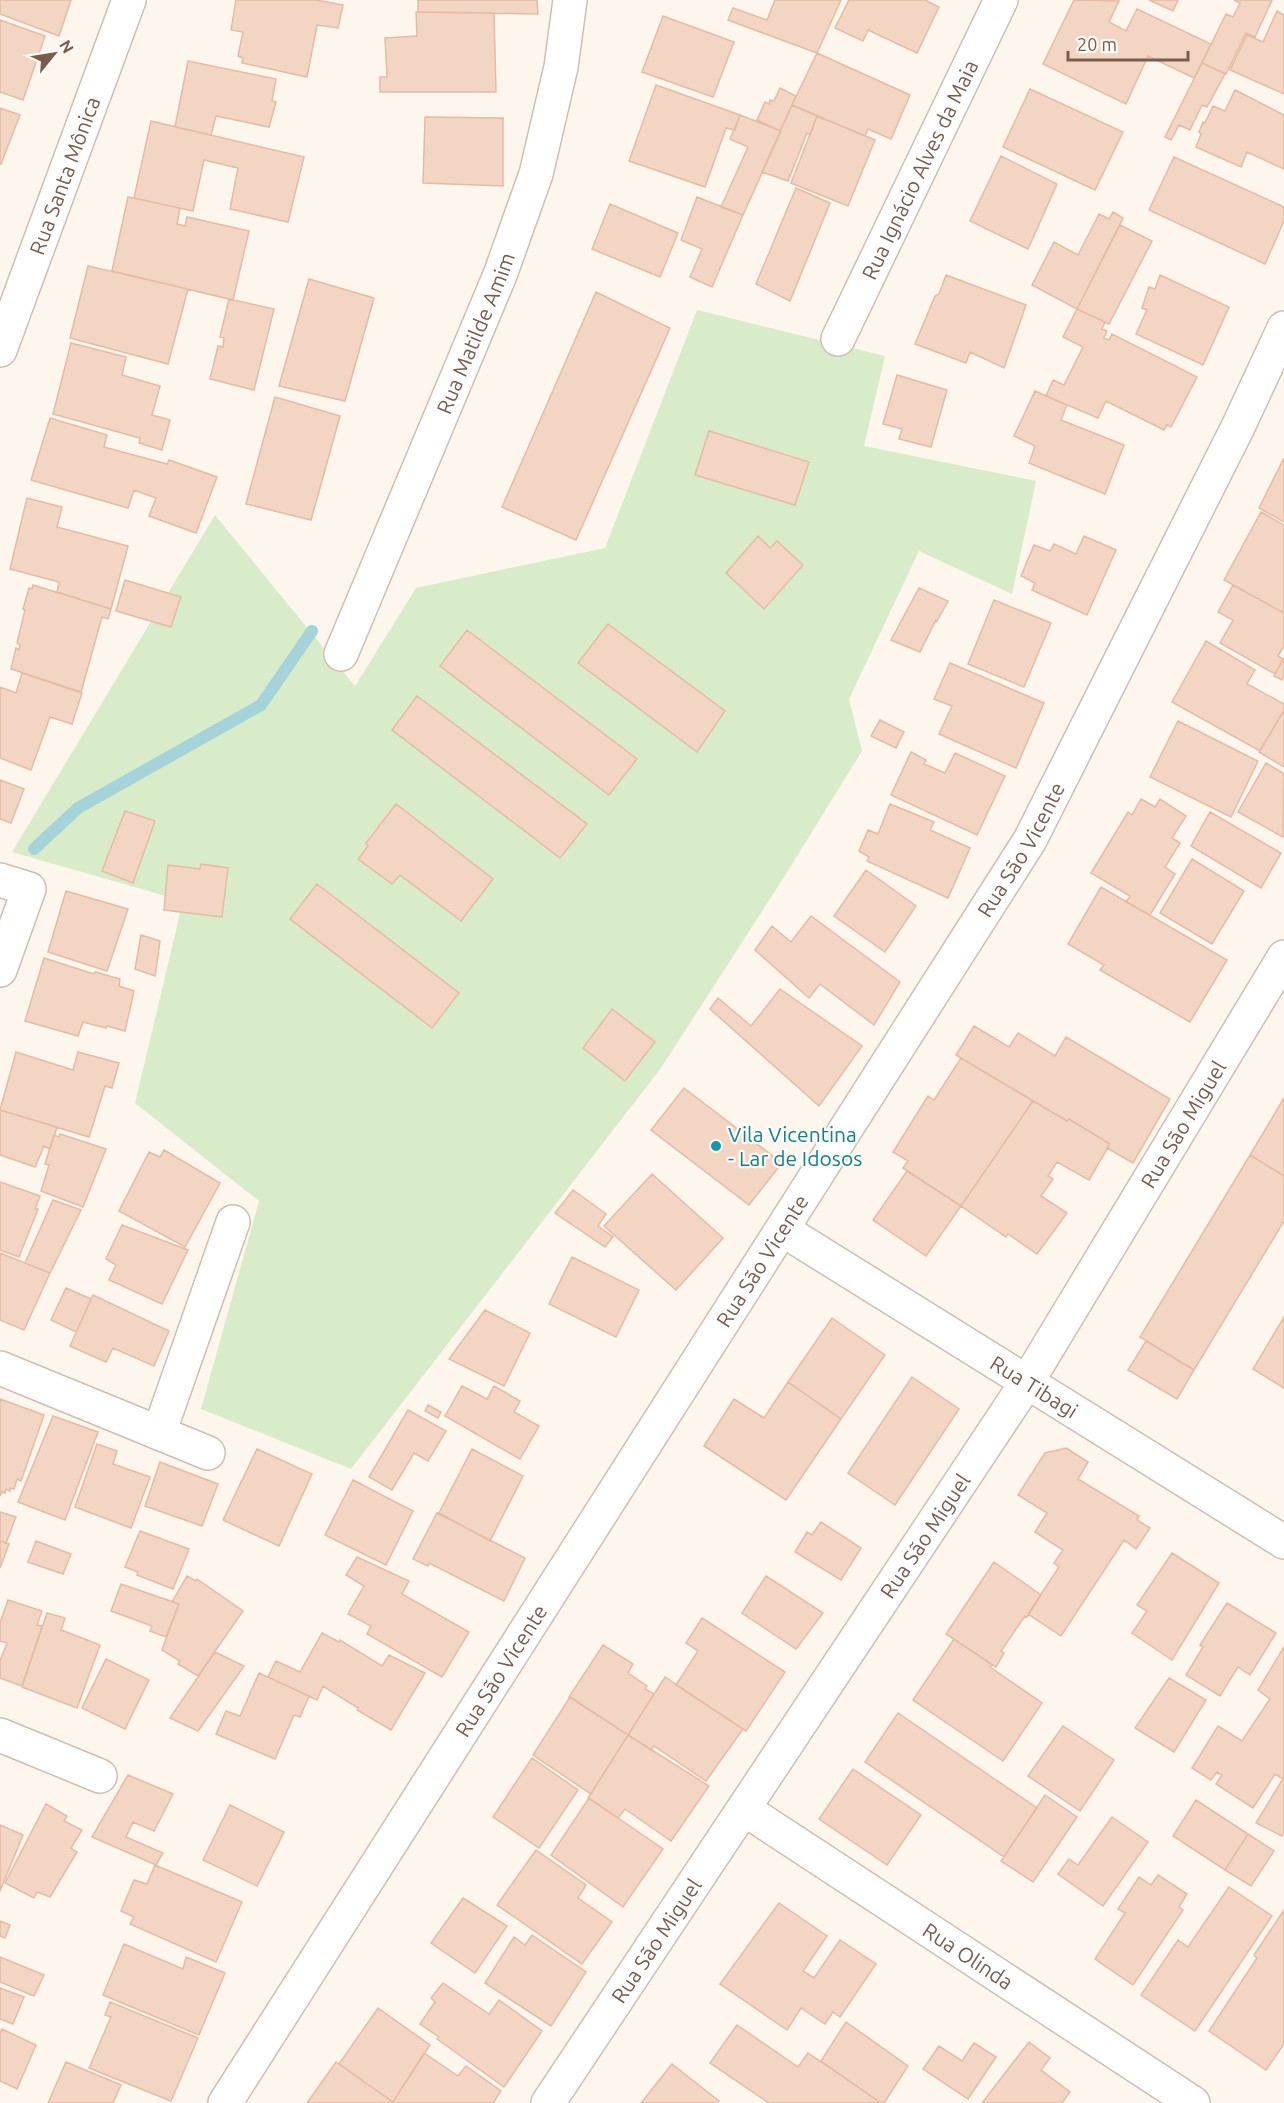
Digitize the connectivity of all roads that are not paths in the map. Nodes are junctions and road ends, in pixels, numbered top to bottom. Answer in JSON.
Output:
{"nodes":[{"id":1,"x":129,"y":0,"type":"edge"},
{"id":2,"x":570,"y":0,"type":"edge"},
{"id":3,"x":1001,"y":0,"type":"edge"},
{"id":4,"x":1284,"y":328,"type":"edge"},
{"id":5,"x":838,"y":339,"type":"dead end"},
{"id":6,"x":0,"y":350,"type":"edge"},
{"id":7,"x":341,"y":654,"type":"dead end"},
{"id":8,"x":15,"y":884,"type":"edge"},
{"id":9,"x":1282,"y":965,"type":"edge"},
{"id":10,"x":0,"y":970,"type":"edge"},
{"id":11,"x":233,"y":1222,"type":"dead end"},
{"id":12,"x":783,"y":1230,"type":"junction"},
{"id":13,"x":0,"y":1368,"type":"edge"},
{"id":14,"x":1027,"y":1382,"type":"junction"},
{"id":15,"x":159,"y":1433,"type":"junction"},
{"id":16,"x":207,"y":1453,"type":"dead end"},
{"id":17,"x":1284,"y":1542,"type":"edge"},
{"id":18,"x":0,"y":1735,"type":"edge"},
{"id":19,"x":100,"y":1776,"type":"dead end"},
{"id":20,"x":744,"y":1809,"type":"junction"},
{"id":21,"x":225,"y":2103,"type":"edge"},
{"id":22,"x":548,"y":2103,"type":"edge"},
{"id":23,"x":1193,"y":2103,"type":"edge"}],
"edges":[{"from":1,"to":6,"type":"street","name":"Rua Santa Mônica"},
{"from":2,"to":7,"type":"street","name":"Rua Matilde Amim"},
{"from":3,"to":5,"type":"street","name":"Rua Ignácio Alves da Maia"},
{"from":4,"to":12,"type":"street","name":"Rua São Vicente"},
{"from":8,"to":10,"type":"street"},
{"from":9,"to":14,"type":"street","name":"Rua São Miguel"},
{"from":11,"to":15,"type":"street"},
{"from":12,"to":14,"type":"street","name":"Rua Tibagi"},
{"from":12,"to":21,"type":"street","name":"Rua São Vicente"},
{"from":13,"to":15,"type":"street"},
{"from":14,"to":17,"type":"street","name":"Rua Tibagi"},
{"from":14,"to":20,"type":"street","name":"Rua São Miguel"},
{"from":15,"to":16,"type":"street"},
{"from":18,"to":19,"type":"street"},
{"from":20,"to":22,"type":"street","name":"Rua São Miguel"},
{"from":20,"to":23,"type":"street","name":"Rua Olinda"}]}
